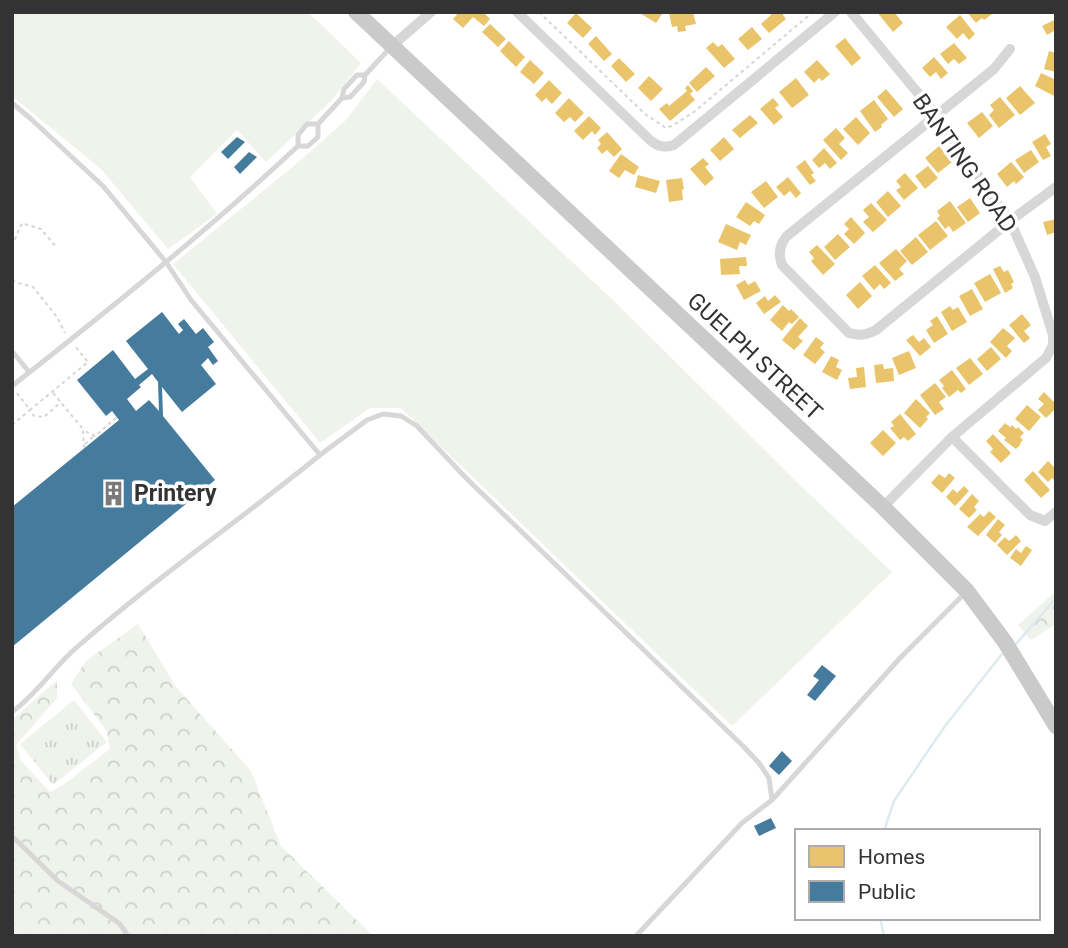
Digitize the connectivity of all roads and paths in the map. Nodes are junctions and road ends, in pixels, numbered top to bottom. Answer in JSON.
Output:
{"nodes":[{"id":1,"x":356,"y":12,"type":"edge"},
{"id":2,"x":431,"y":12,"type":"edge"},
{"id":3,"x":517,"y":12,"type":"edge"},
{"id":4,"x":539,"y":12,"type":"edge"},
{"id":5,"x":813,"y":12,"type":"edge"},
{"id":6,"x":835,"y":12,"type":"edge"},
{"id":7,"x":851,"y":12,"type":"edge"},
{"id":8,"x":392,"y":46,"type":"junction"},
{"id":9,"x":1010,"y":49,"type":"dead end"},
{"id":10,"x":365,"y":75,"type":"junction"},
{"id":11,"x":342,"y":98,"type":"junction"},
{"id":12,"x":12,"y":103,"type":"edge"},
{"id":13,"x":936,"y":115,"type":"junction"},
{"id":14,"x":318,"y":124,"type":"junction"},
{"id":15,"x":298,"y":146,"type":"junction"},
{"id":16,"x":1056,"y":187,"type":"edge"},
{"id":17,"x":1010,"y":221,"type":"junction"},
{"id":18,"x":12,"y":246,"type":"edge"},
{"id":19,"x":57,"y":248,"type":"dead end"},
{"id":20,"x":166,"y":262,"type":"junction"},
{"id":21,"x":12,"y":280,"type":"edge"},
{"id":22,"x":70,"y":339,"type":"junction"},
{"id":23,"x":12,"y":351,"type":"edge"},
{"id":24,"x":29,"y":372,"type":"junction"},
{"id":25,"x":12,"y":387,"type":"edge"},
{"id":26,"x":53,"y":392,"type":"junction"},
{"id":27,"x":61,"y":402,"type":"junction"},
{"id":28,"x":30,"y":410,"type":"junction"},
{"id":29,"x":117,"y":417,"type":"dead end"},
{"id":30,"x":12,"y":425,"type":"edge"},
{"id":31,"x":83,"y":430,"type":"junction"},
{"id":32,"x":95,"y":436,"type":"junction"},
{"id":33,"x":952,"y":437,"type":"junction"},
{"id":34,"x":320,"y":455,"type":"junction"},
{"id":35,"x":883,"y":507,"type":"junction"},
{"id":36,"x":1056,"y":512,"type":"edge"},
{"id":37,"x":967,"y":592,"type":"junction"},
{"id":38,"x":12,"y":712,"type":"edge"},
{"id":39,"x":1056,"y":726,"type":"edge"},
{"id":40,"x":772,"y":800,"type":"junction"},
{"id":41,"x":12,"y":836,"type":"edge"},
{"id":42,"x":128,"y":936,"type":"edge"},
{"id":43,"x":636,"y":936,"type":"edge"}],
"edges":[{"from":1,"to":8,"type":"main road","name":"GUELPH STREET"},
{"from":2,"to":8,"type":"street"},
{"from":3,"to":6,"type":"street"},
{"from":4,"to":5,"type":"path"},
{"from":7,"to":13,"type":"street","name":"BANTING ROAD"},
{"from":8,"to":10,"type":"lane"},
{"from":8,"to":35,"type":"main road","name":"GUELPH STREET"},
{"from":9,"to":13,"type":"street"},
{"from":10,"to":11,"type":"lane"},
{"from":10,"to":11,"type":"lane"},
{"from":11,"to":14,"type":"lane"},
{"from":12,"to":20,"type":"lane"},
{"from":13,"to":17,"type":"street","name":"BANTING ROAD"},
{"from":13,"to":17,"type":"street"},
{"from":14,"to":15,"type":"lane"},
{"from":14,"to":15,"type":"lane"},
{"from":15,"to":20,"type":"lane"},
{"from":16,"to":17,"type":"street"},
{"from":17,"to":33,"type":"street","name":"BANTING ROAD"},
{"from":18,"to":19,"type":"path"},
{"from":20,"to":22,"type":"lane"},
{"from":20,"to":34,"type":"lane"},
{"from":21,"to":22,"type":"path"},
{"from":22,"to":24,"type":"lane"},
{"from":22,"to":26,"type":"path"},
{"from":23,"to":24,"type":"lane"},
{"from":24,"to":25,"type":"lane"},
{"from":25,"to":28,"type":"path"},
{"from":26,"to":27,"type":"path"},
{"from":26,"to":28,"type":"path"},
{"from":27,"to":28,"type":"path"},
{"from":27,"to":31,"type":"path"},
{"from":28,"to":30,"type":"path"},
{"from":29,"to":32,"type":"path"},
{"from":31,"to":32,"type":"path"},
{"from":31,"to":32,"type":"path"},
{"from":33,"to":35,"type":"street","name":"BANTING ROAD"},
{"from":33,"to":36,"type":"street"},
{"from":34,"to":38,"type":"lane"},
{"from":34,"to":40,"type":"lane"},
{"from":35,"to":37,"type":"main road","name":"GUELPH STREET"},
{"from":37,"to":39,"type":"main road","name":"GUELPH STREET"},
{"from":37,"to":40,"type":"lane"},
{"from":40,"to":43,"type":"lane"},
{"from":41,"to":42,"type":"lane"}]}
